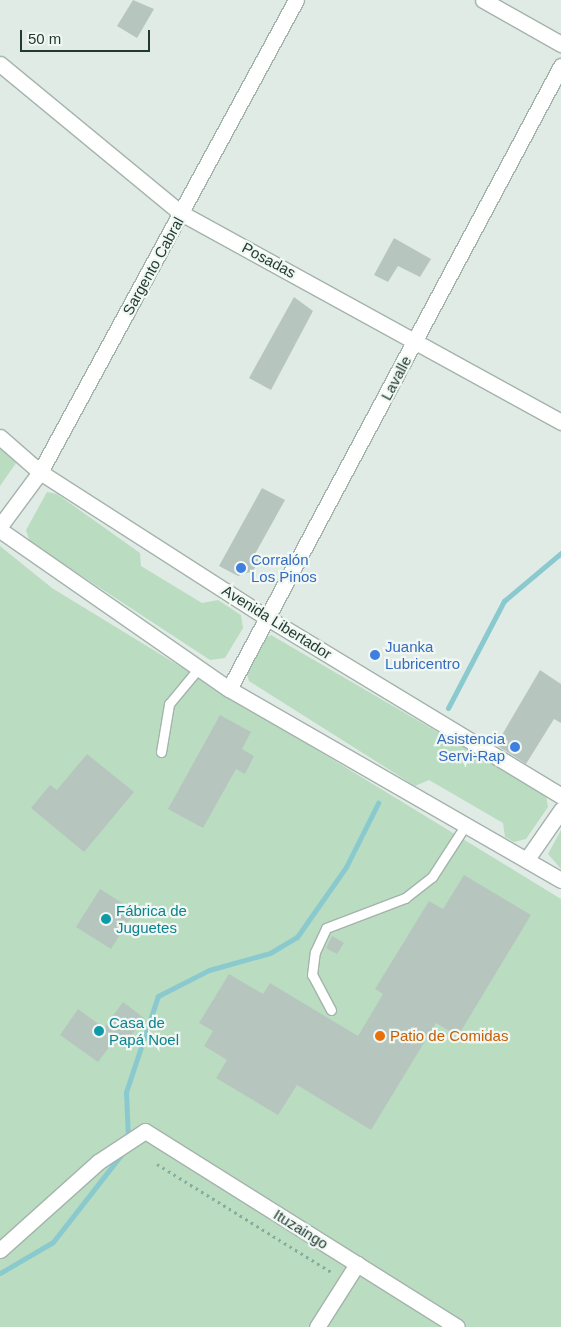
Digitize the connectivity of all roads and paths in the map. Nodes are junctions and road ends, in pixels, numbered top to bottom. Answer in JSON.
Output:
{"nodes":[{"id":1,"x":296,"y":0,"type":"edge"},
{"id":2,"x":483,"y":0,"type":"edge"},
{"id":3,"x":561,"y":44,"type":"edge"},
{"id":4,"x":0,"y":64,"type":"edge"},
{"id":5,"x":561,"y":66,"type":"edge"},
{"id":6,"x":181,"y":213,"type":"junction"},
{"id":7,"x":417,"y":339,"type":"junction"},
{"id":8,"x":561,"y":422,"type":"edge"},
{"id":9,"x":0,"y":437,"type":"edge"},
{"id":10,"x":40,"y":472,"type":"junction"},
{"id":11,"x":0,"y":526,"type":"edge"},
{"id":12,"x":0,"y":530,"type":"edge"},
{"id":13,"x":266,"y":617,"type":"junction"},
{"id":14,"x":198,"y":668,"type":"junction"},
{"id":15,"x":229,"y":689,"type":"junction"},
{"id":16,"x":161,"y":752,"type":"dead end"},
{"id":17,"x":561,"y":796,"type":"edge"},
{"id":18,"x":561,"y":810,"type":"edge"},
{"id":19,"x":467,"y":823,"type":"junction"},
{"id":20,"x":527,"y":859,"type":"junction"},
{"id":21,"x":561,"y":880,"type":"edge"},
{"id":22,"x":331,"y":1010,"type":"dead end"},
{"id":23,"x":157,"y":1164,"type":"dead end"},
{"id":24,"x":0,"y":1250,"type":"edge"},
{"id":25,"x":357,"y":1264,"type":"junction"},
{"id":26,"x":333,"y":1274,"type":"dead end"},
{"id":27,"x":317,"y":1327,"type":"edge"},
{"id":28,"x":457,"y":1327,"type":"edge"}],
"edges":[{"from":1,"to":6,"type":"street","name":"Sargento Cabral"},
{"from":2,"to":3,"type":"street"},
{"from":4,"to":6,"type":"street","name":"Posadas"},
{"from":5,"to":7,"type":"street","name":"Lavalle"},
{"from":6,"to":7,"type":"street","name":"Posadas"},
{"from":6,"to":10,"type":"street","name":"Sargento Cabral"},
{"from":7,"to":8,"type":"street","name":"Posadas"},
{"from":7,"to":13,"type":"street","name":"Lavalle"},
{"from":9,"to":10,"type":"street","name":"Avenida Libertador"},
{"from":10,"to":11,"type":"street","name":"Sargento Cabral"},
{"from":10,"to":13,"type":"street","name":"Avenida Libertador"},
{"from":12,"to":14,"type":"street"},
{"from":13,"to":15,"type":"street","name":"Lavalle"},
{"from":13,"to":17,"type":"street","name":"Avenida Libertador"},
{"from":14,"to":15,"type":"street"},
{"from":14,"to":16,"type":"lane"},
{"from":15,"to":19,"type":"street"},
{"from":18,"to":20,"type":"street"},
{"from":19,"to":20,"type":"street"},
{"from":19,"to":22,"type":"lane"},
{"from":20,"to":21,"type":"street"},
{"from":23,"to":26,"type":"path"},
{"from":24,"to":25,"type":"street","name":"Ituzaingo"},
{"from":25,"to":27,"type":"street"},
{"from":25,"to":28,"type":"street","name":"Ituzaingo"}]}
